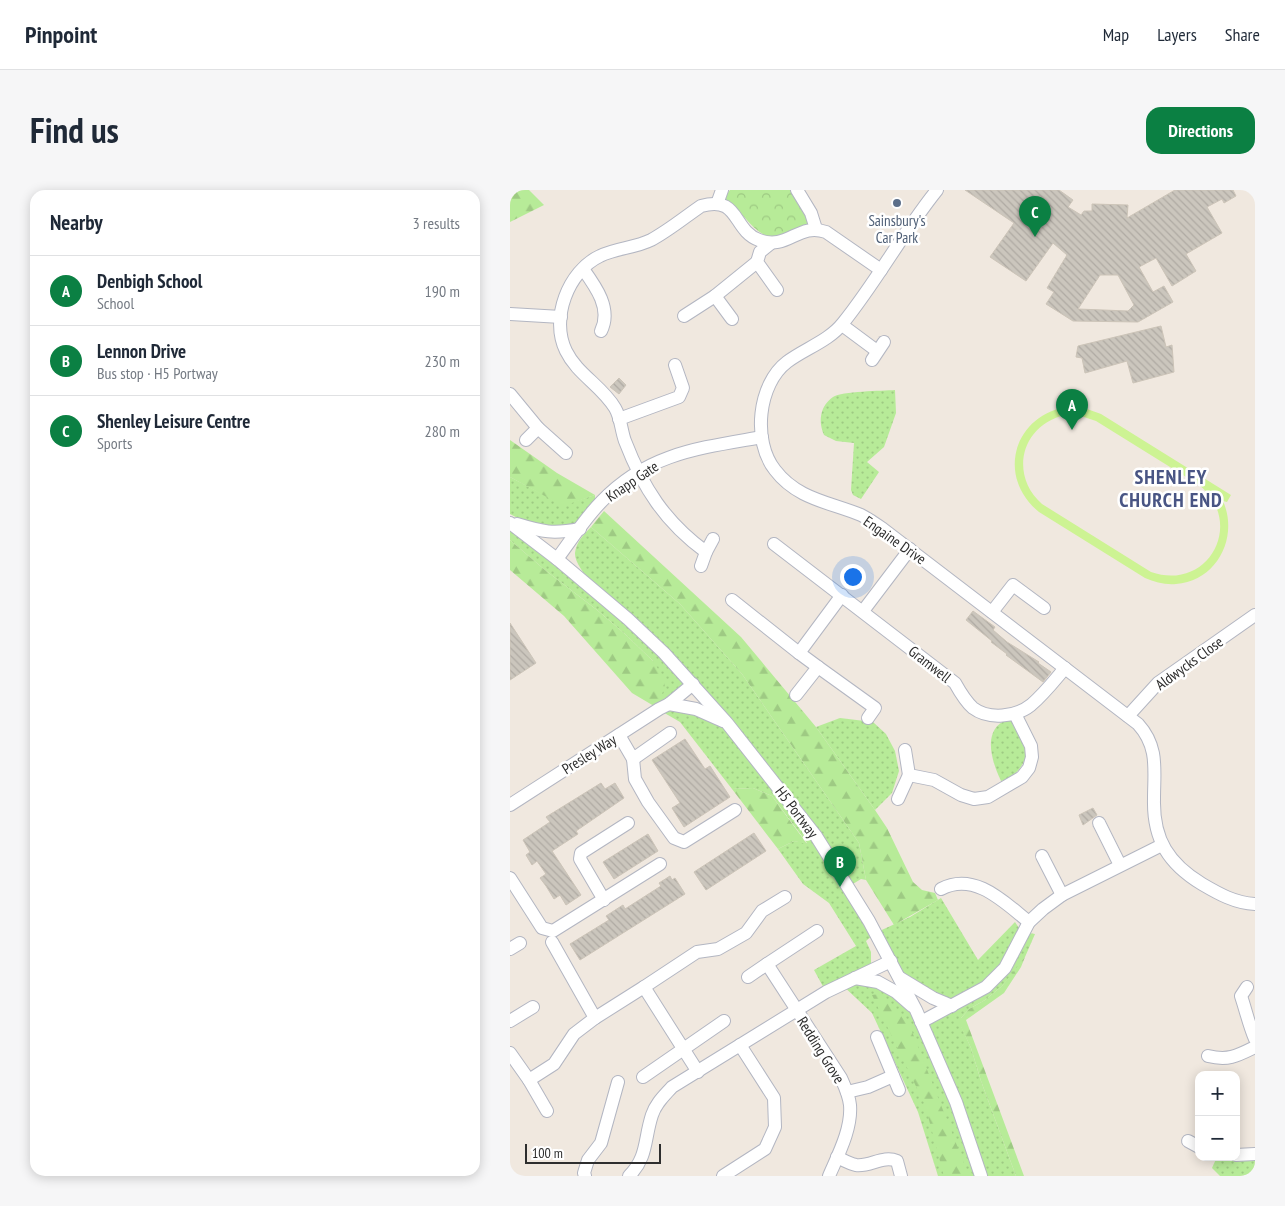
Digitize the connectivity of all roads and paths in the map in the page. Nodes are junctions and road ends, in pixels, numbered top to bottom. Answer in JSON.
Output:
{"nodes":[{"id":1,"x":722,"y":190,"type":"edge"},
{"id":2,"x":798,"y":190,"type":"edge"},
{"id":3,"x":937,"y":190,"type":"edge"},
{"id":4,"x":716,"y":204,"type":"junction"},
{"id":5,"x":816,"y":229,"type":"junction"},
{"id":6,"x":771,"y":243,"type":"junction"},
{"id":7,"x":757,"y":262,"type":"junction"},
{"id":8,"x":583,"y":269,"type":"junction"},
{"id":9,"x":881,"y":270,"type":"junction"},
{"id":10,"x":777,"y":290,"type":"dead end"},
{"id":11,"x":715,"y":296,"type":"junction"},
{"id":12,"x":510,"y":314,"type":"edge"},
{"id":13,"x":684,"y":316,"type":"dead end"},
{"id":14,"x":560,"y":317,"type":"junction"},
{"id":15,"x":732,"y":319,"type":"dead end"},
{"id":16,"x":842,"y":325,"type":"junction"},
{"id":17,"x":601,"y":332,"type":"dead end"},
{"id":18,"x":878,"y":351,"type":"dead end"},
{"id":19,"x":675,"y":366,"type":"dead end"},
{"id":20,"x":510,"y":394,"type":"edge"},
{"id":21,"x":619,"y":419,"type":"junction"},
{"id":22,"x":538,"y":428,"type":"junction"},
{"id":23,"x":762,"y":437,"type":"junction"},
{"id":24,"x":526,"y":440,"type":"dead end"},
{"id":25,"x":566,"y":453,"type":"dead end"},
{"id":26,"x":639,"y":472,"type":"junction"},
{"id":27,"x":510,"y":522,"type":"edge"},
{"id":28,"x":580,"y":528,"type":"junction"},
{"id":29,"x":713,"y":539,"type":"dead end"},
{"id":30,"x":774,"y":544,"type":"dead end"},
{"id":31,"x":910,"y":549,"type":"junction"},
{"id":32,"x":706,"y":552,"type":"junction"},
{"id":33,"x":557,"y":558,"type":"junction"},
{"id":34,"x":701,"y":566,"type":"dead end"},
{"id":35,"x":842,"y":595,"type":"junction"},
{"id":36,"x":732,"y":600,"type":"dead end"},
{"id":37,"x":1044,"y":608,"type":"dead end"},
{"id":38,"x":862,"y":611,"type":"junction"},
{"id":39,"x":992,"y":612,"type":"junction"},
{"id":40,"x":1255,"y":615,"type":"edge"},
{"id":41,"x":799,"y":653,"type":"junction"},
{"id":42,"x":818,"y":667,"type":"junction"},
{"id":43,"x":1065,"y":668,"type":"junction"},
{"id":44,"x":693,"y":684,"type":"junction"},
{"id":45,"x":796,"y":695,"type":"dead end"},
{"id":46,"x":669,"y":704,"type":"junction"},
{"id":47,"x":874,"y":710,"type":"dead end"},
{"id":48,"x":1015,"y":714,"type":"junction"},
{"id":49,"x":1128,"y":716,"type":"junction"},
{"id":50,"x":727,"y":723,"type":"junction"},
{"id":51,"x":670,"y":733,"type":"dead end"},
{"id":52,"x":619,"y":735,"type":"junction"},
{"id":53,"x":905,"y":750,"type":"dead end"},
{"id":54,"x":633,"y":759,"type":"junction"},
{"id":55,"x":909,"y":774,"type":"junction"},
{"id":56,"x":898,"y":799,"type":"dead end"},
{"id":57,"x":510,"y":805,"type":"edge"},
{"id":58,"x":734,"y":810,"type":"dead end"},
{"id":59,"x":628,"y":823,"type":"dead end"},
{"id":60,"x":1099,"y":823,"type":"dead end"},
{"id":61,"x":1162,"y":845,"type":"junction"},
{"id":62,"x":1042,"y":856,"type":"dead end"},
{"id":63,"x":660,"y":864,"type":"dead end"},
{"id":64,"x":1120,"y":865,"type":"junction"},
{"id":65,"x":510,"y":878,"type":"edge"},
{"id":66,"x":941,"y":889,"type":"dead end"},
{"id":67,"x":1062,"y":895,"type":"junction"},
{"id":68,"x":785,"y":897,"type":"dead end"},
{"id":69,"x":604,"y":900,"type":"junction"},
{"id":70,"x":1255,"y":904,"type":"edge"},
{"id":71,"x":1030,"y":922,"type":"junction"},
{"id":72,"x":817,"y":932,"type":"dead end"},
{"id":73,"x":552,"y":942,"type":"dead end"},
{"id":74,"x":891,"y":961,"type":"junction"},
{"id":75,"x":767,"y":964,"type":"junction"},
{"id":76,"x":748,"y":977,"type":"dead end"},
{"id":77,"x":855,"y":978,"type":"junction"},
{"id":78,"x":900,"y":978,"type":"junction"},
{"id":79,"x":644,"y":987,"type":"junction"},
{"id":80,"x":1239,"y":993,"type":"dead end"},
{"id":81,"x":952,"y":1006,"type":"junction"},
{"id":82,"x":533,"y":1007,"type":"dead end"},
{"id":83,"x":796,"y":1009,"type":"junction"},
{"id":84,"x":916,"y":1010,"type":"junction"},
{"id":85,"x":595,"y":1018,"type":"junction"},
{"id":86,"x":724,"y":1020,"type":"dead end"},
{"id":87,"x":510,"y":1021,"type":"edge"},
{"id":88,"x":921,"y":1022,"type":"junction"},
{"id":89,"x":877,"y":1037,"type":"dead end"},
{"id":90,"x":1255,"y":1039,"type":"edge"},
{"id":91,"x":740,"y":1045,"type":"junction"},
{"id":92,"x":1255,"y":1047,"type":"edge"},
{"id":93,"x":683,"y":1048,"type":"junction"},
{"id":94,"x":510,"y":1053,"type":"edge"},
{"id":95,"x":1208,"y":1056,"type":"dead end"},
{"id":96,"x":698,"y":1072,"type":"junction"},
{"id":97,"x":893,"y":1076,"type":"junction"},
{"id":98,"x":643,"y":1077,"type":"dead end"},
{"id":99,"x":529,"y":1080,"type":"junction"},
{"id":100,"x":618,"y":1082,"type":"dead end"},
{"id":101,"x":899,"y":1090,"type":"dead end"},
{"id":102,"x":847,"y":1092,"type":"junction"},
{"id":103,"x":547,"y":1111,"type":"dead end"},
{"id":104,"x":1255,"y":1154,"type":"edge"},
{"id":105,"x":1240,"y":1155,"type":"edge"},
{"id":106,"x":837,"y":1157,"type":"junction"},
{"id":107,"x":585,"y":1176,"type":"edge"},
{"id":108,"x":628,"y":1176,"type":"edge"},
{"id":109,"x":723,"y":1176,"type":"edge"},
{"id":110,"x":829,"y":1176,"type":"edge"},
{"id":111,"x":901,"y":1176,"type":"edge"},
{"id":112,"x":981,"y":1176,"type":"edge"}],
"edges":[{"from":1,"to":4,"type":"street"},
{"from":2,"to":5,"type":"street"},
{"from":3,"to":9,"type":"street","name":"Engaine Drive"},
{"from":4,"to":6,"type":"street"},
{"from":4,"to":8,"type":"street"},
{"from":5,"to":6,"type":"street"},
{"from":5,"to":9,"type":"street"},
{"from":6,"to":7,"type":"street"},
{"from":7,"to":10,"type":"street"},
{"from":7,"to":11,"type":"street"},
{"from":8,"to":14,"type":"street"},
{"from":8,"to":17,"type":"street"},
{"from":9,"to":16,"type":"street","name":"Engaine Drive"},
{"from":11,"to":13,"type":"street"},
{"from":11,"to":15,"type":"street"},
{"from":12,"to":14,"type":"street"},
{"from":14,"to":21,"type":"street"},
{"from":16,"to":18,"type":"street"},
{"from":16,"to":23,"type":"street","name":"Engaine Drive"},
{"from":19,"to":21,"type":"street"},
{"from":20,"to":22,"type":"street"},
{"from":21,"to":26,"type":"street"},
{"from":22,"to":24,"type":"street"},
{"from":22,"to":25,"type":"street"},
{"from":23,"to":26,"type":"street","name":"Knapp Gate"},
{"from":23,"to":31,"type":"street","name":"Engaine Drive"},
{"from":26,"to":28,"type":"street","name":"Knapp Gate"},
{"from":26,"to":32,"type":"street"},
{"from":27,"to":28,"type":"street"},
{"from":27,"to":33,"type":"street","name":"H5 Portway"},
{"from":28,"to":33,"type":"street","name":"Knapp Gate"},
{"from":29,"to":32,"type":"street"},
{"from":30,"to":35,"type":"street","name":"Gramwell"},
{"from":31,"to":38,"type":"street"},
{"from":31,"to":39,"type":"street","name":"Engaine Drive"},
{"from":32,"to":34,"type":"street"},
{"from":33,"to":44,"type":"street","name":"H5 Portway"},
{"from":35,"to":38,"type":"street","name":"Gramwell"},
{"from":35,"to":41,"type":"street"},
{"from":36,"to":41,"type":"street"},
{"from":37,"to":39,"type":"street"},
{"from":38,"to":48,"type":"street","name":"Gramwell"},
{"from":39,"to":43,"type":"street","name":"Engaine Drive"},
{"from":40,"to":49,"type":"street","name":"Aldwycks Close"},
{"from":41,"to":42,"type":"street"},
{"from":42,"to":45,"type":"street"},
{"from":42,"to":47,"type":"street"},
{"from":43,"to":48,"type":"street","name":"Gramwell"},
{"from":43,"to":49,"type":"street","name":"Engaine Drive"},
{"from":44,"to":46,"type":"street","name":"Presley Way"},
{"from":44,"to":50,"type":"street","name":"H5 Portway"},
{"from":46,"to":50,"type":"street"},
{"from":46,"to":52,"type":"street","name":"Presley Way"},
{"from":48,"to":55,"type":"street"},
{"from":49,"to":61,"type":"street","name":"Engaine Drive"},
{"from":50,"to":74,"type":"street","name":"H5 Portway"},
{"from":51,"to":54,"type":"street"},
{"from":52,"to":54,"type":"street"},
{"from":52,"to":57,"type":"street","name":"Presley Way"},
{"from":53,"to":55,"type":"street"},
{"from":54,"to":58,"type":"street"},
{"from":55,"to":56,"type":"street"},
{"from":59,"to":69,"type":"street"},
{"from":60,"to":64,"type":"street"},
{"from":61,"to":64,"type":"street"},
{"from":61,"to":70,"type":"street"},
{"from":62,"to":67,"type":"street"},
{"from":63,"to":69,"type":"street"},
{"from":64,"to":67,"type":"street"},
{"from":65,"to":69,"type":"street"},
{"from":66,"to":71,"type":"street"},
{"from":67,"to":71,"type":"street"},
{"from":68,"to":79,"type":"street"},
{"from":71,"to":81,"type":"street"},
{"from":72,"to":75,"type":"street"},
{"from":73,"to":85,"type":"street"},
{"from":74,"to":77,"type":"street"},
{"from":74,"to":78,"type":"street","name":"H5 Portway"},
{"from":75,"to":76,"type":"street"},
{"from":75,"to":83,"type":"street","name":"Redding Grove"},
{"from":77,"to":83,"type":"street"},
{"from":77,"to":84,"type":"street"},
{"from":78,"to":81,"type":"street"},
{"from":78,"to":84,"type":"street","name":"H5 Portway"},
{"from":79,"to":85,"type":"street"},
{"from":79,"to":93,"type":"street"},
{"from":80,"to":90,"type":"street"},
{"from":81,"to":88,"type":"street"},
{"from":82,"to":87,"type":"street"},
{"from":83,"to":91,"type":"street"},
{"from":83,"to":102,"type":"street","name":"Redding Grove"},
{"from":84,"to":88,"type":"street","name":"H5 Portway"},
{"from":85,"to":99,"type":"street"},
{"from":86,"to":93,"type":"street"},
{"from":88,"to":112,"type":"street","name":"H5 Portway"},
{"from":89,"to":97,"type":"street"},
{"from":91,"to":96,"type":"street"},
{"from":91,"to":109,"type":"street"},
{"from":92,"to":95,"type":"street"},
{"from":93,"to":96,"type":"street"},
{"from":93,"to":98,"type":"street"},
{"from":94,"to":99,"type":"street"},
{"from":96,"to":108,"type":"street"},
{"from":97,"to":101,"type":"street"},
{"from":97,"to":102,"type":"street"},
{"from":99,"to":103,"type":"street"},
{"from":100,"to":107,"type":"street"},
{"from":102,"to":106,"type":"street","name":"Redding Grove"},
{"from":104,"to":105,"type":"street"},
{"from":106,"to":110,"type":"street","name":"Redding Grove"},
{"from":106,"to":111,"type":"street"}]}
